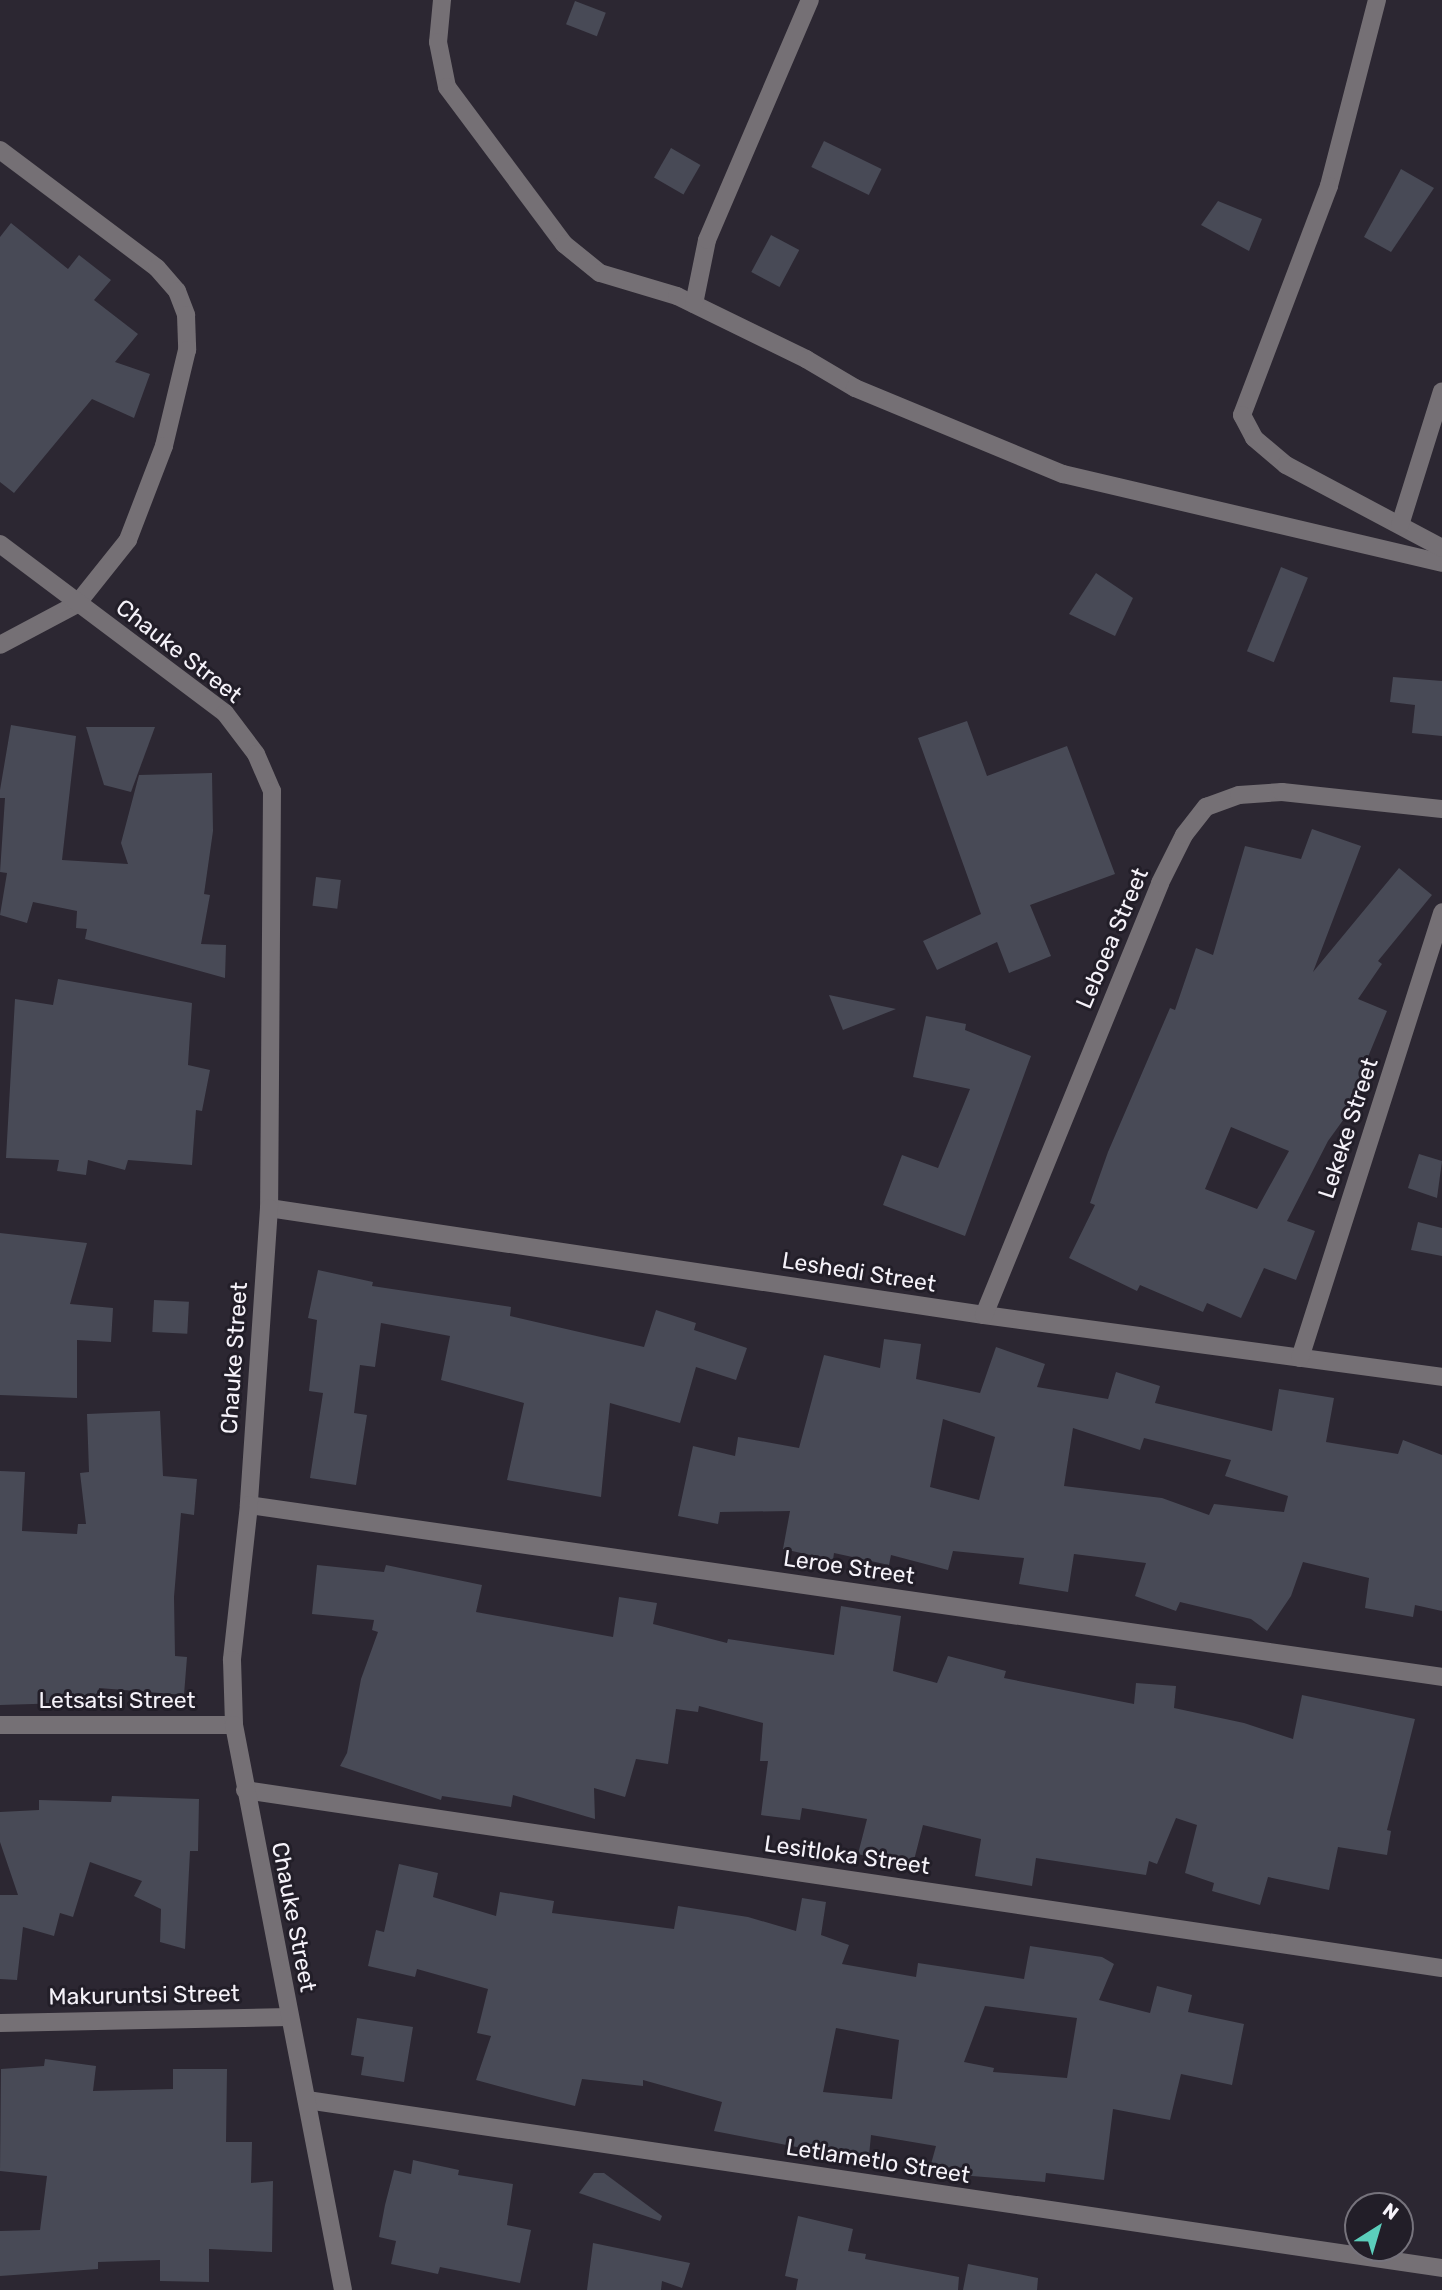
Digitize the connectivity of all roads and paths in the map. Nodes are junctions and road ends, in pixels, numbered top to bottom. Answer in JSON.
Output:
{"nodes":[{"id":1,"x":442,"y":0,"type":"edge"},
{"id":2,"x":810,"y":0,"type":"edge"},
{"id":3,"x":1377,"y":0,"type":"edge"},
{"id":4,"x":0,"y":150,"type":"edge"},
{"id":5,"x":694,"y":304,"type":"junction"},
{"id":6,"x":1442,"y":391,"type":"edge"},
{"id":7,"x":1400,"y":525,"type":"junction"},
{"id":8,"x":0,"y":544,"type":"edge"},
{"id":9,"x":1442,"y":548,"type":"edge"},
{"id":10,"x":1442,"y":563,"type":"edge"},
{"id":11,"x":77,"y":604,"type":"junction"},
{"id":12,"x":0,"y":645,"type":"edge"},
{"id":13,"x":1442,"y":809,"type":"edge"},
{"id":14,"x":1442,"y":912,"type":"edge"},
{"id":15,"x":269,"y":1208,"type":"junction"},
{"id":16,"x":984,"y":1315,"type":"junction"},
{"id":17,"x":1300,"y":1358,"type":"junction"},
{"id":18,"x":1442,"y":1377,"type":"edge"},
{"id":19,"x":249,"y":1504,"type":"junction"},
{"id":20,"x":1442,"y":1677,"type":"edge"},
{"id":21,"x":0,"y":1725,"type":"edge"},
{"id":22,"x":234,"y":1725,"type":"junction"},
{"id":23,"x":244,"y":1790,"type":"junction"},
{"id":24,"x":1442,"y":1968,"type":"edge"},
{"id":25,"x":289,"y":2017,"type":"junction"},
{"id":26,"x":0,"y":2023,"type":"edge"},
{"id":27,"x":307,"y":2100,"type":"junction"},
{"id":28,"x":1442,"y":2268,"type":"edge"},
{"id":29,"x":343,"y":2290,"type":"edge"}],
"edges":[{"from":1,"to":5,"type":"street"},
{"from":2,"to":5,"type":"street"},
{"from":3,"to":7,"type":"street"},
{"from":4,"to":11,"type":"street"},
{"from":5,"to":10,"type":"street"},
{"from":6,"to":7,"type":"street"},
{"from":7,"to":9,"type":"street"},
{"from":8,"to":11,"type":"street","name":"Chauke Street"},
{"from":11,"to":12,"type":"street"},
{"from":11,"to":15,"type":"street","name":"Chauke Street"},
{"from":13,"to":16,"type":"street","name":"Leboea Street"},
{"from":14,"to":17,"type":"street","name":"Lekeke Street"},
{"from":15,"to":16,"type":"street","name":"Leshedi Street"},
{"from":15,"to":19,"type":"street","name":"Chauke Street"},
{"from":16,"to":17,"type":"street","name":"Leshedi Street"},
{"from":17,"to":18,"type":"street","name":"Leshedi Street"},
{"from":19,"to":20,"type":"street","name":"Leroe Street"},
{"from":19,"to":22,"type":"street","name":"Chauke Street"},
{"from":21,"to":22,"type":"street","name":"Letsatsi Street"},
{"from":22,"to":23,"type":"street","name":"Chauke Street"},
{"from":23,"to":24,"type":"street","name":"Lesitloka Street"},
{"from":23,"to":25,"type":"street","name":"Chauke Street"},
{"from":25,"to":26,"type":"street","name":"Makuruntsi Street"},
{"from":25,"to":27,"type":"street","name":"Chauke Street"},
{"from":27,"to":28,"type":"street","name":"Letlametlo Street"},
{"from":27,"to":29,"type":"street","name":"Chauke Street"}]}
